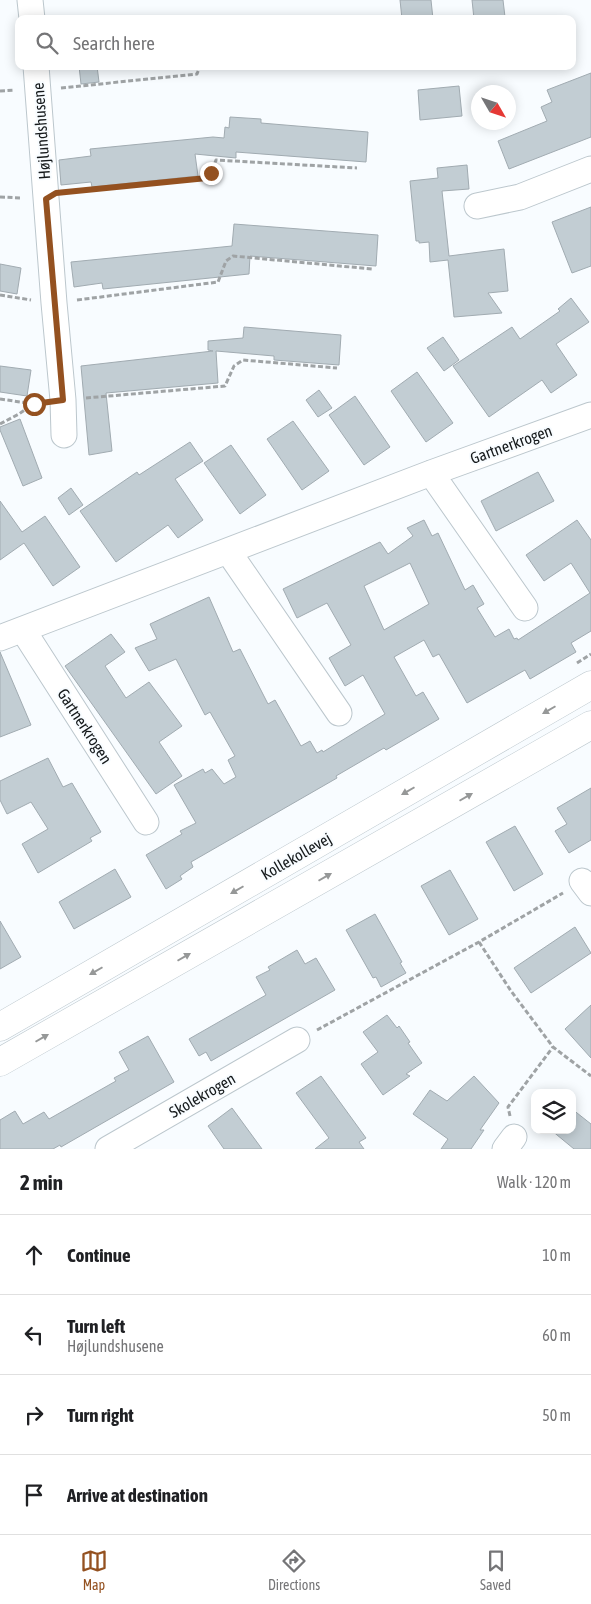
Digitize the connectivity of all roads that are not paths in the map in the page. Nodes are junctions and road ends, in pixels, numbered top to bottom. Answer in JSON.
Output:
{"nodes":[{"id":1,"x":30,"y":0,"type":"edge"},
{"id":2,"x":32,"y":15,"type":"edge"},
{"id":3,"x":37,"y":78,"type":"edge"},
{"id":4,"x":591,"y":169,"type":"edge"},
{"id":5,"x":477,"y":206,"type":"dead end"},
{"id":6,"x":591,"y":415,"type":"edge"},
{"id":7,"x":64,"y":435,"type":"dead end"},
{"id":8,"x":431,"y":473,"type":"junction"},
{"id":9,"x":228,"y":551,"type":"junction"},
{"id":10,"x":525,"y":608,"type":"dead end"},
{"id":11,"x":23,"y":630,"type":"junction"},
{"id":12,"x":0,"y":638,"type":"edge"},
{"id":13,"x":591,"y":685,"type":"edge"},
{"id":14,"x":339,"y":713,"type":"dead end"},
{"id":15,"x":591,"y":725,"type":"edge"},
{"id":16,"x":146,"y":822,"type":"dead end"},
{"id":17,"x":0,"y":1026,"type":"edge"},
{"id":18,"x":297,"y":1040,"type":"road end"},
{"id":19,"x":0,"y":1062,"type":"edge"},
{"id":20,"x":108,"y":1149,"type":"edge"}],
"edges":[{"from":1,"to":2,"type":"street"},
{"from":3,"to":7,"type":"street","name":"Højlundshusene"},
{"from":4,"to":5,"type":"street"},
{"from":6,"to":8,"type":"street","name":"Gartnerkrogen"},
{"from":8,"to":9,"type":"street","name":"Gartnerkrogen"},
{"from":8,"to":10,"type":"street"},
{"from":9,"to":11,"type":"street","name":"Gartnerkrogen"},
{"from":9,"to":14,"type":"street"},
{"from":11,"to":12,"type":"street","name":"Gartnerkrogen"},
{"from":11,"to":16,"type":"street","name":"Gartnerkrogen"},
{"from":13,"to":17,"type":"street","name":"Kollekollevej","one_way":true},
{"from":19,"to":15,"type":"street","name":"Kollekollevej","one_way":true},
{"from":18,"to":20,"type":"street","name":"Skolekrogen"}]}
